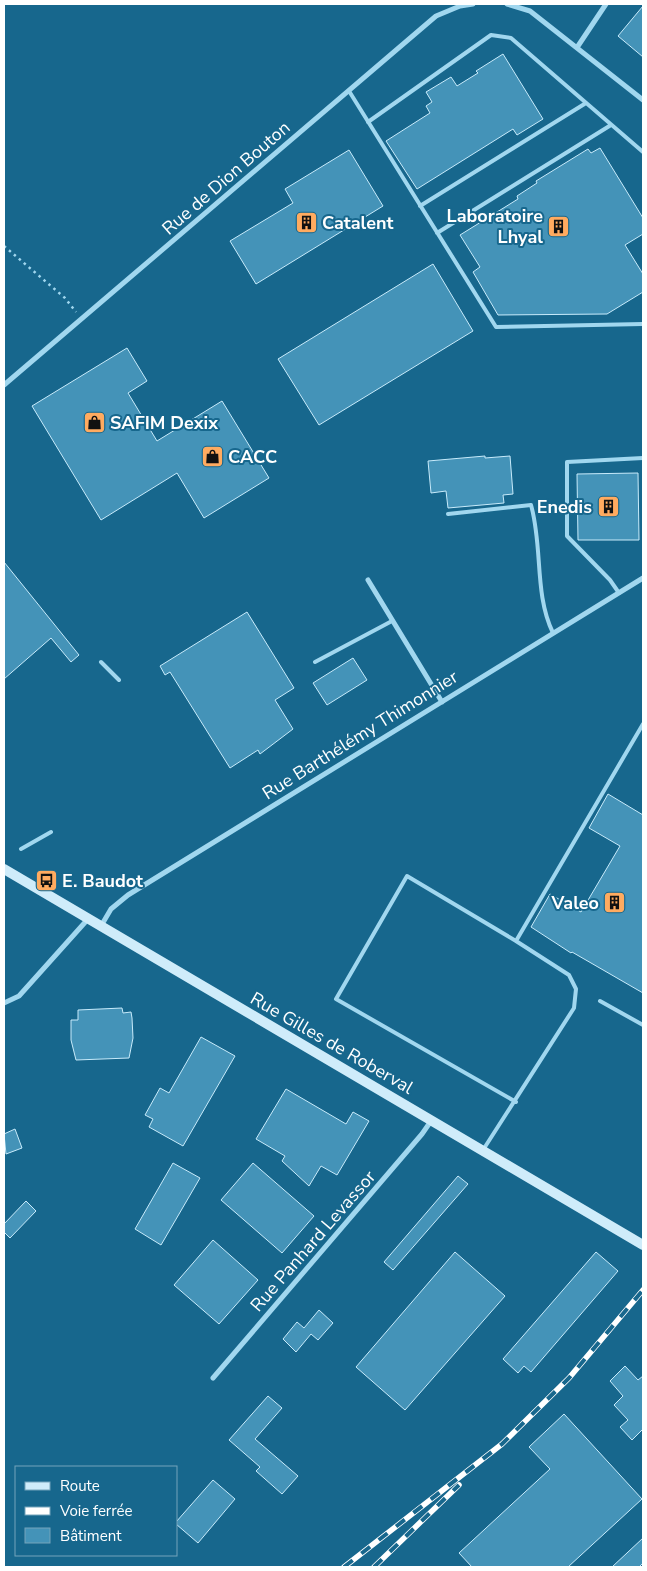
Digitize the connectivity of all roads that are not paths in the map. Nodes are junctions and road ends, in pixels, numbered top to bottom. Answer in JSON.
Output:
{"nodes":[{"id":1,"x":473,"y":4,"type":"edge"},
{"id":2,"x":506,"y":4,"type":"edge"},
{"id":3,"x":606,"y":4,"type":"edge"},
{"id":4,"x":578,"y":46,"type":"junction"},
{"id":5,"x":348,"y":91,"type":"junction"},
{"id":6,"x":643,"y":100,"type":"edge"},
{"id":7,"x":586,"y":103,"type":"junction"},
{"id":8,"x":368,"y":122,"type":"junction"},
{"id":9,"x":611,"y":125,"type":"junction"},
{"id":10,"x":643,"y":152,"type":"edge"},
{"id":11,"x":420,"y":206,"type":"junction"},
{"id":12,"x":438,"y":233,"type":"junction"},
{"id":13,"x":643,"y":324,"type":"edge"},
{"id":14,"x":4,"y":386,"type":"edge"},
{"id":15,"x":643,"y":458,"type":"edge"},
{"id":16,"x":448,"y":514,"type":"dead end"},
{"id":17,"x":643,"y":578,"type":"edge"},
{"id":18,"x":368,"y":580,"type":"dead end"},
{"id":19,"x":619,"y":593,"type":"junction"},
{"id":20,"x":392,"y":621,"type":"junction"},
{"id":21,"x":553,"y":634,"type":"junction"},
{"id":22,"x":101,"y":662,"type":"dead end"},
{"id":23,"x":316,"y":662,"type":"dead end"},
{"id":24,"x":119,"y":680,"type":"dead end"},
{"id":25,"x":442,"y":702,"type":"junction"},
{"id":26,"x":643,"y":724,"type":"edge"},
{"id":27,"x":51,"y":832,"type":"dead end"},
{"id":28,"x":21,"y":849,"type":"dead end"},
{"id":29,"x":4,"y":869,"type":"edge"},
{"id":30,"x":88,"y":919,"type":"junction"},
{"id":31,"x":101,"y":926,"type":"junction"},
{"id":32,"x":516,"y":941,"type":"junction"},
{"id":33,"x":600,"y":1001,"type":"dead end"},
{"id":34,"x":4,"y":1003,"type":"edge"},
{"id":35,"x":643,"y":1025,"type":"edge"},
{"id":36,"x":516,"y":1102,"type":"junction"},
{"id":37,"x":432,"y":1120,"type":"junction"},
{"id":38,"x":483,"y":1150,"type":"junction"},
{"id":39,"x":643,"y":1245,"type":"edge"},
{"id":40,"x":213,"y":1378,"type":"dead end"}],
"edges":[{"from":1,"to":5,"type":"street","name":"Rue de Dion Bouton"},
{"from":2,"to":4,"type":"street"},
{"from":3,"to":4,"type":"street"},
{"from":4,"to":6,"type":"street"},
{"from":5,"to":8,"type":"lane"},
{"from":5,"to":14,"type":"street","name":"Rue de Dion Bouton"},
{"from":7,"to":8,"type":"lane"},
{"from":7,"to":9,"type":"lane"},
{"from":7,"to":11,"type":"lane"},
{"from":8,"to":11,"type":"lane"},
{"from":9,"to":10,"type":"lane"},
{"from":9,"to":12,"type":"lane"},
{"from":11,"to":12,"type":"lane"},
{"from":12,"to":13,"type":"lane"},
{"from":15,"to":19,"type":"lane"},
{"from":16,"to":21,"type":"lane"},
{"from":17,"to":19,"type":"street","name":"Rue Barthélémy Thimonnier"},
{"from":18,"to":20,"type":"street"},
{"from":19,"to":21,"type":"street","name":"Rue Barthélémy Thimonnier"},
{"from":20,"to":23,"type":"lane"},
{"from":20,"to":25,"type":"street"},
{"from":21,"to":25,"type":"street","name":"Rue Barthélémy Thimonnier"},
{"from":22,"to":24,"type":"lane"},
{"from":25,"to":31,"type":"street","name":"Rue Barthélémy Thimonnier"},
{"from":26,"to":32,"type":"lane"},
{"from":27,"to":28,"type":"lane"},
{"from":29,"to":30,"type":"street","name":"Rue Gilles de Roberval"},
{"from":30,"to":31,"type":"street","name":"Rue Gilles de Roberval"},
{"from":30,"to":34,"type":"street"},
{"from":31,"to":37,"type":"street","name":"Rue Gilles de Roberval"},
{"from":32,"to":36,"type":"lane"},
{"from":32,"to":36,"type":"lane"},
{"from":33,"to":35,"type":"lane"},
{"from":36,"to":38,"type":"lane"},
{"from":37,"to":38,"type":"street","name":"Rue Gilles de Roberval"},
{"from":37,"to":40,"type":"street","name":"Rue Panhard Levassor"},
{"from":38,"to":39,"type":"street","name":"Rue Gilles de Roberval"}]}
